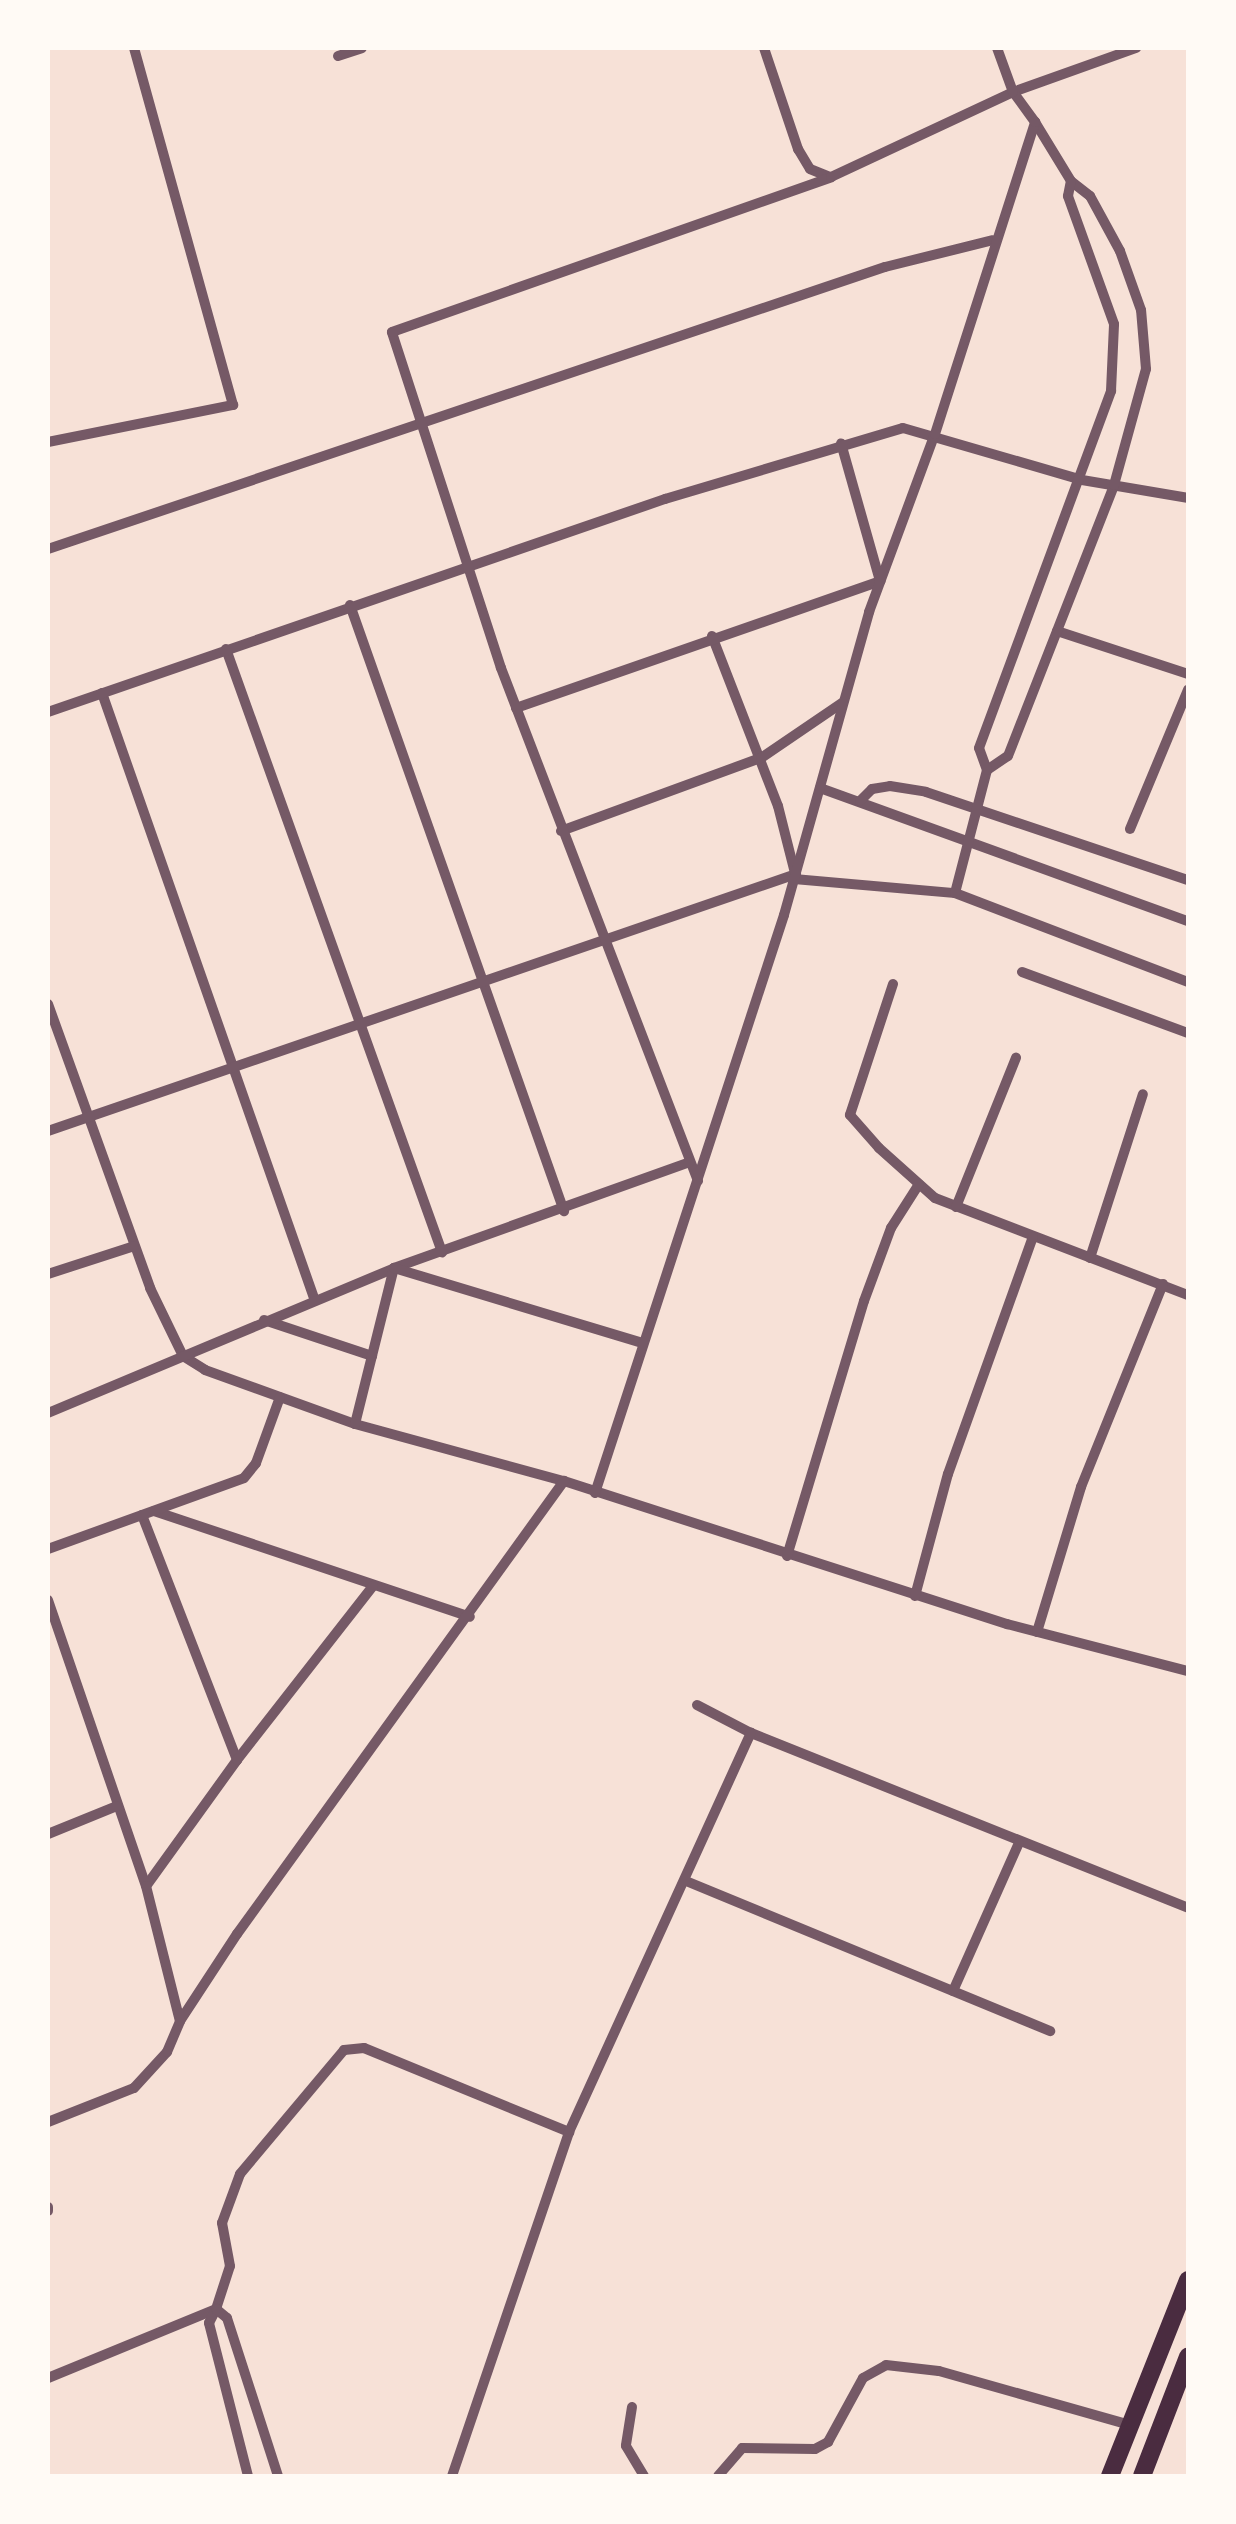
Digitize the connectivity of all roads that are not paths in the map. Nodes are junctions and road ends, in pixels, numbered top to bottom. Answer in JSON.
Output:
{"nodes":[{"id":1,"x":134,"y":48,"type":"edge"},
{"id":2,"x":362,"y":48,"type":"edge"},
{"id":3,"x":764,"y":48,"type":"edge"},
{"id":4,"x":997,"y":48,"type":"edge"},
{"id":5,"x":1136,"y":48,"type":"edge"},
{"id":6,"x":338,"y":56,"type":"dead end"},
{"id":7,"x":1012,"y":92,"type":"junction"},
{"id":8,"x":1035,"y":122,"type":"junction"},
{"id":9,"x":831,"y":178,"type":"junction"},
{"id":10,"x":1071,"y":181,"type":"junction"},
{"id":11,"x":993,"y":240,"type":"junction"},
{"id":12,"x":421,"y":425,"type":"junction"},
{"id":13,"x":935,"y":434,"type":"junction"},
{"id":14,"x":48,"y":442,"type":"edge"},
{"id":15,"x":841,"y":443,"type":"junction"},
{"id":16,"x":1082,"y":480,"type":"junction"},
{"id":17,"x":1114,"y":485,"type":"junction"},
{"id":18,"x":1188,"y":498,"type":"edge"},
{"id":19,"x":48,"y":549,"type":"edge"},
{"id":20,"x":468,"y":565,"type":"junction"},
{"id":21,"x":880,"y":581,"type":"junction"},
{"id":22,"x":350,"y":605,"type":"junction"},
{"id":23,"x":1057,"y":631,"type":"junction"},
{"id":24,"x":712,"y":636,"type":"junction"},
{"id":25,"x":226,"y":649,"type":"junction"},
{"id":26,"x":1188,"y":674,"type":"edge"},
{"id":27,"x":1188,"y":690,"type":"edge"},
{"id":28,"x":102,"y":693,"type":"junction"},
{"id":29,"x":843,"y":703,"type":"junction"},
{"id":30,"x":516,"y":708,"type":"junction"},
{"id":31,"x":48,"y":712,"type":"edge"},
{"id":32,"x":761,"y":758,"type":"junction"},
{"id":33,"x":988,"y":770,"type":"junction"},
{"id":34,"x":820,"y":788,"type":"junction"},
{"id":35,"x":860,"y":801,"type":"junction"},
{"id":36,"x":978,"y":806,"type":"junction"},
{"id":37,"x":1130,"y":829,"type":"dead end"},
{"id":38,"x":561,"y":831,"type":"junction"},
{"id":39,"x":970,"y":838,"type":"junction"},
{"id":40,"x":795,"y":877,"type":"junction"},
{"id":41,"x":1188,"y":880,"type":"edge"},
{"id":42,"x":955,"y":893,"type":"junction"},
{"id":43,"x":1188,"y":921,"type":"edge"},
{"id":44,"x":603,"y":939,"type":"junction"},
{"id":45,"x":1022,"y":972,"type":"dead end"},
{"id":46,"x":1188,"y":982,"type":"edge"},
{"id":47,"x":484,"y":983,"type":"junction"},
{"id":48,"x":894,"y":984,"type":"dead end"},
{"id":49,"x":48,"y":1004,"type":"edge"},
{"id":50,"x":363,"y":1023,"type":"junction"},
{"id":51,"x":1188,"y":1032,"type":"edge"},
{"id":52,"x":1016,"y":1058,"type":"dead end"},
{"id":53,"x":235,"y":1066,"type":"junction"},
{"id":54,"x":1143,"y":1094,"type":"dead end"},
{"id":55,"x":88,"y":1118,"type":"junction"},
{"id":56,"x":48,"y":1131,"type":"edge"},
{"id":57,"x":690,"y":1162,"type":"junction"},
{"id":58,"x":698,"y":1181,"type":"junction"},
{"id":59,"x":920,"y":1184,"type":"junction"},
{"id":60,"x":956,"y":1206,"type":"junction"},
{"id":61,"x":564,"y":1211,"type":"junction"},
{"id":62,"x":1032,"y":1237,"type":"junction"},
{"id":63,"x":134,"y":1246,"type":"junction"},
{"id":64,"x":442,"y":1252,"type":"junction"},
{"id":65,"x":1090,"y":1258,"type":"junction"},
{"id":66,"x":394,"y":1268,"type":"junction"},
{"id":67,"x":48,"y":1274,"type":"edge"},
{"id":68,"x":1162,"y":1284,"type":"junction"},
{"id":69,"x":1188,"y":1296,"type":"edge"},
{"id":70,"x":315,"y":1301,"type":"junction"},
{"id":71,"x":264,"y":1320,"type":"junction"},
{"id":72,"x":643,"y":1343,"type":"junction"},
{"id":73,"x":183,"y":1356,"type":"junction"},
{"id":74,"x":372,"y":1356,"type":"junction"},
{"id":75,"x":280,"y":1396,"type":"junction"},
{"id":76,"x":48,"y":1412,"type":"edge"},
{"id":77,"x":355,"y":1424,"type":"junction"},
{"id":78,"x":564,"y":1481,"type":"junction"},
{"id":79,"x":595,"y":1493,"type":"junction"},
{"id":80,"x":148,"y":1513,"type":"junction"},
{"id":81,"x":48,"y":1549,"type":"edge"},
{"id":82,"x":787,"y":1556,"type":"junction"},
{"id":83,"x":373,"y":1586,"type":"junction"},
{"id":84,"x":915,"y":1596,"type":"junction"},
{"id":85,"x":48,"y":1600,"type":"edge"},
{"id":86,"x":470,"y":1616,"type":"junction"},
{"id":87,"x":1037,"y":1632,"type":"junction"},
{"id":88,"x":1188,"y":1671,"type":"edge"},
{"id":89,"x":696,"y":1705,"type":"dead end"},
{"id":90,"x":751,"y":1733,"type":"junction"},
{"id":91,"x":237,"y":1760,"type":"junction"},
{"id":92,"x":118,"y":1806,"type":"junction"},
{"id":93,"x":48,"y":1834,"type":"edge"},
{"id":94,"x":1019,"y":1842,"type":"junction"},
{"id":95,"x":686,"y":1881,"type":"junction"},
{"id":96,"x":146,"y":1886,"type":"junction"},
{"id":97,"x":1188,"y":1908,"type":"edge"},
{"id":98,"x":954,"y":1991,"type":"junction"},
{"id":99,"x":180,"y":2021,"type":"junction"},
{"id":100,"x":1050,"y":2031,"type":"dead end"},
{"id":101,"x":48,"y":2122,"type":"edge"},
{"id":102,"x":569,"y":2132,"type":"junction"},
{"id":103,"x":1188,"y":2280,"type":"edge"},
{"id":104,"x":216,"y":2309,"type":"junction"},
{"id":105,"x":1188,"y":2358,"type":"edge"},
{"id":106,"x":48,"y":2378,"type":"edge"},
{"id":107,"x":632,"y":2407,"type":"dead end"},
{"id":108,"x":1130,"y":2425,"type":"junction"},
{"id":109,"x":248,"y":2476,"type":"edge"},
{"id":110,"x":278,"y":2476,"type":"edge"},
{"id":111,"x":452,"y":2476,"type":"edge"},
{"id":112,"x":644,"y":2476,"type":"edge"},
{"id":113,"x":718,"y":2476,"type":"edge"},
{"id":114,"x":1110,"y":2476,"type":"edge"},
{"id":115,"x":1142,"y":2476,"type":"edge"}],
"edges":[{"from":1,"to":14,"type":"street"},
{"from":2,"to":6,"type":"street"},
{"from":3,"to":9,"type":"street"},
{"from":4,"to":7,"type":"street"},
{"from":5,"to":7,"type":"street"},
{"from":7,"to":8,"type":"street"},
{"from":7,"to":9,"type":"street"},
{"from":8,"to":10,"type":"street"},
{"from":8,"to":11,"type":"street"},
{"from":9,"to":12,"type":"street"},
{"from":10,"to":16,"type":"street"},
{"from":10,"to":17,"type":"street"},
{"from":11,"to":12,"type":"street"},
{"from":11,"to":13,"type":"street"},
{"from":12,"to":19,"type":"street"},
{"from":12,"to":20,"type":"street"},
{"from":13,"to":15,"type":"street"},
{"from":13,"to":16,"type":"street"},
{"from":13,"to":21,"type":"street"},
{"from":15,"to":20,"type":"street"},
{"from":15,"to":21,"type":"street"},
{"from":16,"to":17,"type":"street"},
{"from":16,"to":33,"type":"street"},
{"from":17,"to":18,"type":"street"},
{"from":17,"to":23,"type":"street"},
{"from":20,"to":22,"type":"street"},
{"from":20,"to":30,"type":"street"},
{"from":21,"to":24,"type":"street"},
{"from":21,"to":29,"type":"street"},
{"from":22,"to":25,"type":"street"},
{"from":22,"to":47,"type":"street"},
{"from":23,"to":26,"type":"street"},
{"from":23,"to":33,"type":"street"},
{"from":24,"to":30,"type":"street"},
{"from":24,"to":32,"type":"street"},
{"from":25,"to":28,"type":"street"},
{"from":25,"to":50,"type":"street"},
{"from":27,"to":37,"type":"street"},
{"from":28,"to":31,"type":"street"},
{"from":28,"to":53,"type":"street"},
{"from":29,"to":32,"type":"street"},
{"from":29,"to":34,"type":"street"},
{"from":30,"to":38,"type":"street"},
{"from":32,"to":38,"type":"street"},
{"from":32,"to":40,"type":"street"},
{"from":33,"to":36,"type":"street"},
{"from":34,"to":35,"type":"street"},
{"from":34,"to":40,"type":"street"},
{"from":35,"to":36,"type":"street"},
{"from":35,"to":39,"type":"street"},
{"from":36,"to":39,"type":"street"},
{"from":36,"to":41,"type":"street"},
{"from":38,"to":44,"type":"street"},
{"from":39,"to":42,"type":"street"},
{"from":39,"to":43,"type":"street"},
{"from":40,"to":42,"type":"street"},
{"from":40,"to":44,"type":"street"},
{"from":40,"to":58,"type":"street"},
{"from":42,"to":46,"type":"street"},
{"from":44,"to":47,"type":"street"},
{"from":44,"to":57,"type":"street"},
{"from":45,"to":51,"type":"street"},
{"from":47,"to":50,"type":"street"},
{"from":47,"to":61,"type":"street"},
{"from":48,"to":59,"type":"street"},
{"from":49,"to":55,"type":"street"},
{"from":50,"to":53,"type":"street"},
{"from":50,"to":64,"type":"street"},
{"from":52,"to":60,"type":"street"},
{"from":53,"to":55,"type":"street"},
{"from":53,"to":70,"type":"street"},
{"from":54,"to":65,"type":"street"},
{"from":55,"to":56,"type":"street"},
{"from":55,"to":63,"type":"street"},
{"from":57,"to":58,"type":"street"},
{"from":57,"to":61,"type":"street"},
{"from":58,"to":72,"type":"street"},
{"from":59,"to":60,"type":"street"},
{"from":59,"to":82,"type":"street"},
{"from":60,"to":62,"type":"street"},
{"from":61,"to":64,"type":"street"},
{"from":62,"to":65,"type":"street"},
{"from":62,"to":84,"type":"street"},
{"from":63,"to":67,"type":"street"},
{"from":63,"to":73,"type":"street"},
{"from":64,"to":66,"type":"street"},
{"from":65,"to":68,"type":"street"},
{"from":66,"to":70,"type":"street"},
{"from":66,"to":72,"type":"street"},
{"from":66,"to":74,"type":"street"},
{"from":68,"to":69,"type":"street"},
{"from":68,"to":87,"type":"street"},
{"from":70,"to":71,"type":"street"},
{"from":71,"to":73,"type":"street"},
{"from":71,"to":74,"type":"street"},
{"from":72,"to":79,"type":"street"},
{"from":73,"to":75,"type":"street"},
{"from":73,"to":76,"type":"street"},
{"from":74,"to":77,"type":"street"},
{"from":75,"to":77,"type":"street"},
{"from":75,"to":80,"type":"street"},
{"from":77,"to":78,"type":"street"},
{"from":78,"to":79,"type":"street"},
{"from":78,"to":86,"type":"street"},
{"from":79,"to":82,"type":"street"},
{"from":80,"to":81,"type":"street"},
{"from":80,"to":83,"type":"street"},
{"from":80,"to":91,"type":"street"},
{"from":82,"to":84,"type":"street"},
{"from":83,"to":86,"type":"street"},
{"from":83,"to":91,"type":"street"},
{"from":84,"to":87,"type":"street"},
{"from":85,"to":92,"type":"street"},
{"from":86,"to":99,"type":"street"},
{"from":87,"to":88,"type":"street"},
{"from":89,"to":90,"type":"street"},
{"from":90,"to":94,"type":"street"},
{"from":90,"to":95,"type":"street"},
{"from":91,"to":96,"type":"street"},
{"from":92,"to":93,"type":"street"},
{"from":92,"to":96,"type":"street"},
{"from":94,"to":97,"type":"street"},
{"from":94,"to":98,"type":"street"},
{"from":95,"to":98,"type":"street"},
{"from":95,"to":102,"type":"street"},
{"from":96,"to":99,"type":"street"},
{"from":98,"to":100,"type":"street"},
{"from":99,"to":101,"type":"street"},
{"from":102,"to":104,"type":"street"},
{"from":102,"to":111,"type":"street"},
{"from":103,"to":108,"type":"highway"},
{"from":104,"to":106,"type":"street"},
{"from":104,"to":109,"type":"street"},
{"from":104,"to":110,"type":"street"},
{"from":105,"to":115,"type":"highway"},
{"from":107,"to":112,"type":"street"},
{"from":108,"to":113,"type":"street"},
{"from":108,"to":114,"type":"highway"}]}
